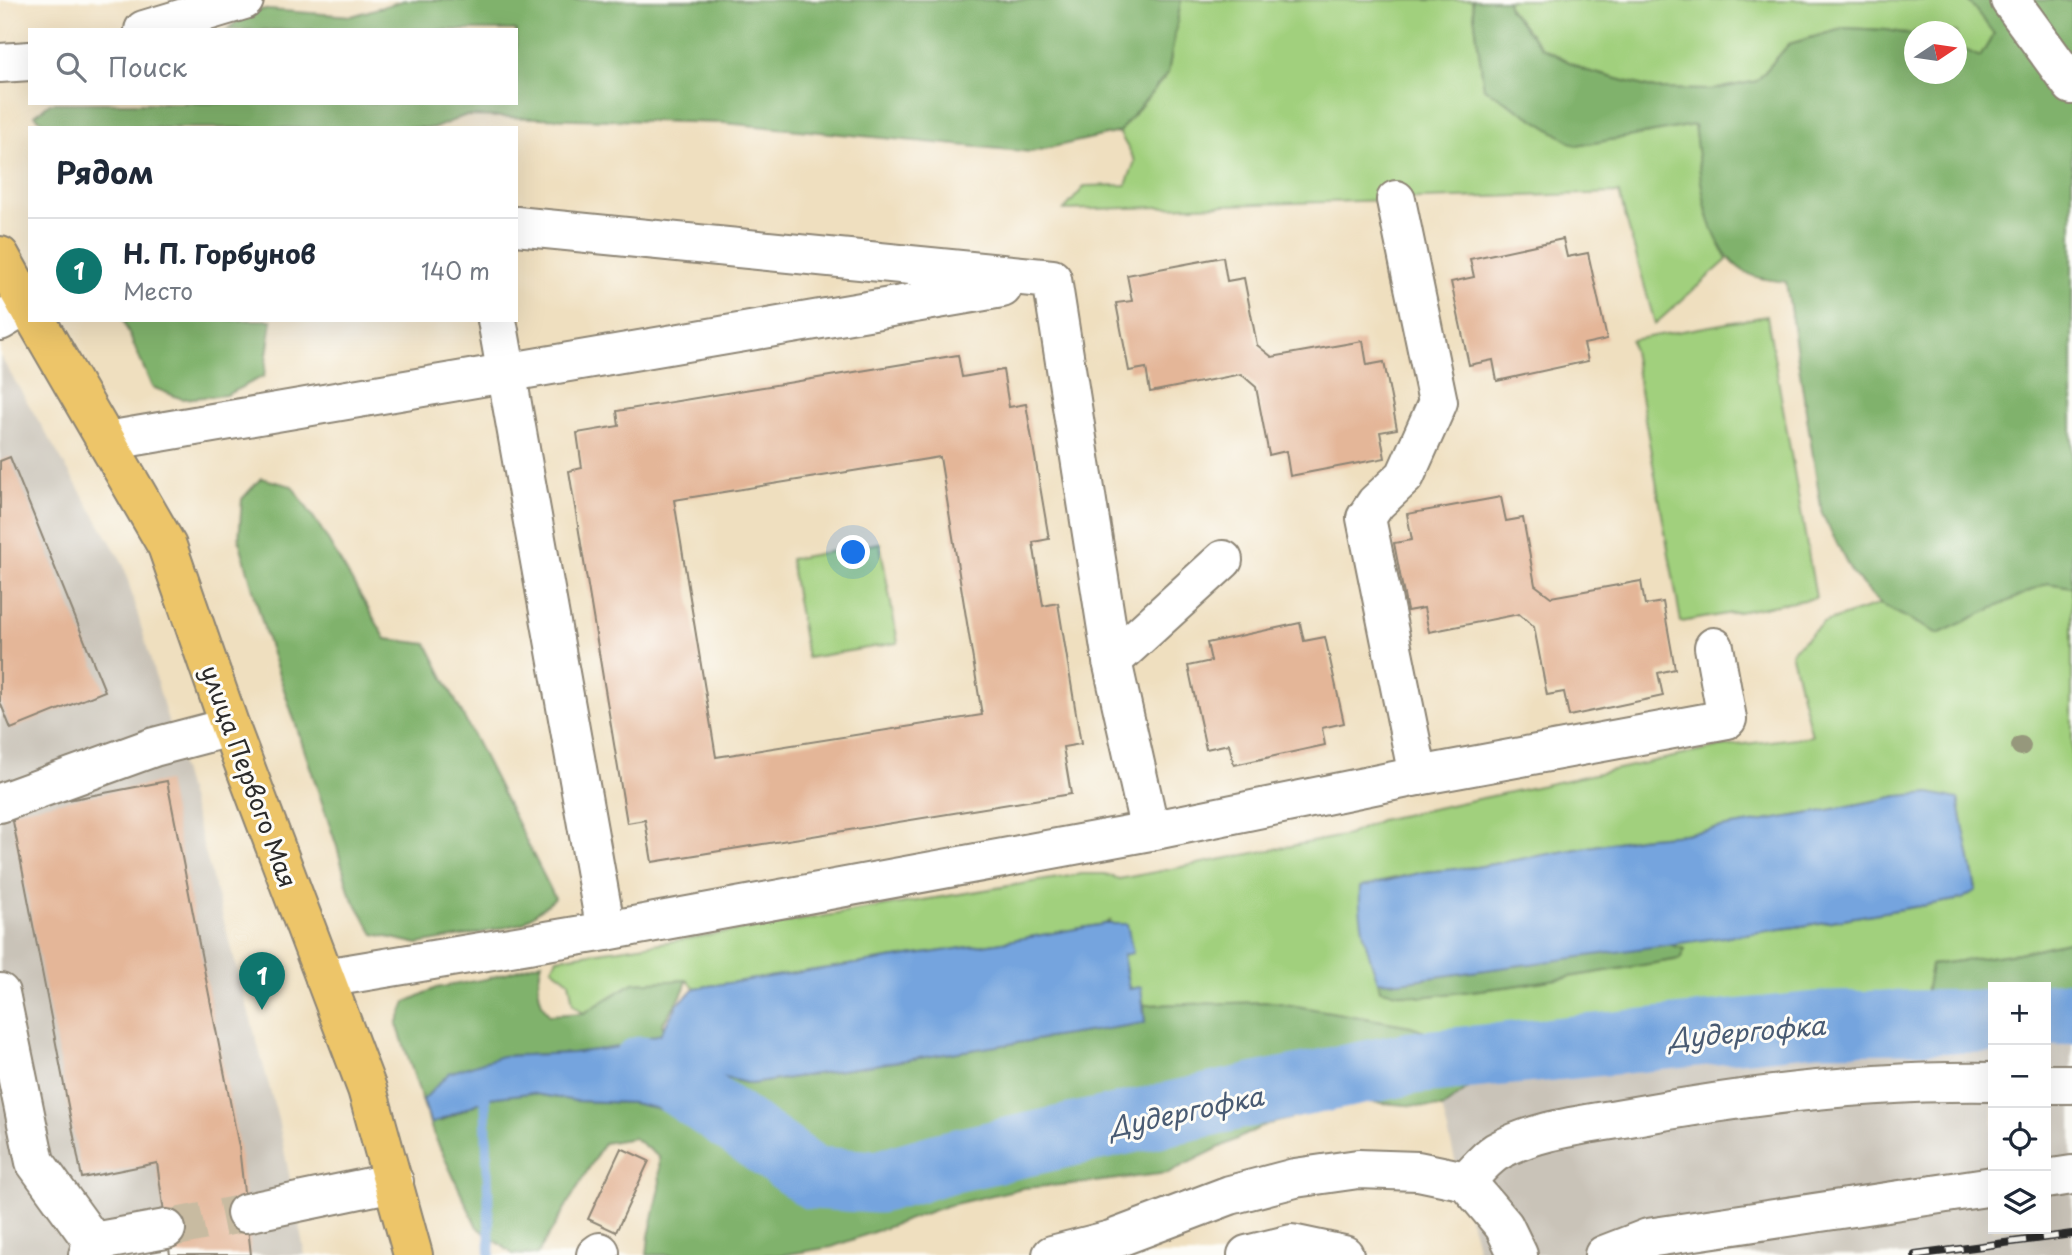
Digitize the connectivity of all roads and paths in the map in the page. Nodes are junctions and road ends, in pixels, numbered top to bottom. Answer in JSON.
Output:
{"nodes":[{"id":1,"x":244,"y":0,"type":"edge"},
{"id":2,"x":2010,"y":0,"type":"edge"},
{"id":3,"x":159,"y":18,"type":"edge"},
{"id":4,"x":28,"y":61,"type":"edge"},
{"id":5,"x":0,"y":63,"type":"edge"},
{"id":6,"x":2072,"y":85,"type":"edge"},
{"id":7,"x":1396,"y":200,"type":"dead end"},
{"id":8,"x":518,"y":226,"type":"edge"},
{"id":9,"x":0,"y":256,"type":"edge"},
{"id":10,"x":1052,"y":279,"type":"junction"},
{"id":11,"x":23,"y":314,"type":"edge"},
{"id":12,"x":28,"y":322,"type":"edge"},
{"id":13,"x":497,"y":322,"type":"edge"},
{"id":14,"x":505,"y":374,"type":"junction"},
{"id":15,"x":107,"y":441,"type":"junction"},
{"id":16,"x":1223,"y":560,"type":"dead end"},
{"id":17,"x":1714,"y":647,"type":"dead end"},
{"id":18,"x":1112,"y":661,"type":"junction"},
{"id":19,"x":230,"y":727,"type":"junction"},
{"id":20,"x":1418,"y":776,"type":"junction"},
{"id":21,"x":0,"y":803,"type":"edge"},
{"id":22,"x":1150,"y":831,"type":"junction"},
{"id":23,"x":606,"y":931,"type":"junction"},
{"id":24,"x":325,"y":978,"type":"junction"},
{"id":25,"x":0,"y":993,"type":"edge"},
{"id":26,"x":1988,"y":1082,"type":"edge"},
{"id":27,"x":2051,"y":1083,"type":"edge"},
{"id":28,"x":2072,"y":1084,"type":"edge"},
{"id":29,"x":2072,"y":1175,"type":"edge"},
{"id":30,"x":2051,"y":1178,"type":"edge"},
{"id":31,"x":1466,"y":1181,"type":"junction"},
{"id":32,"x":394,"y":1182,"type":"junction"},
{"id":33,"x":1988,"y":1187,"type":"edge"},
{"id":34,"x":246,"y":1213,"type":"tunnel mouth"},
{"id":35,"x":166,"y":1229,"type":"tunnel mouth"},
{"id":36,"x":90,"y":1248,"type":"edge"},
{"id":37,"x":413,"y":1255,"type":"edge"},
{"id":38,"x":1052,"y":1255,"type":"edge"},
{"id":39,"x":1247,"y":1255,"type":"edge"},
{"id":40,"x":1344,"y":1255,"type":"edge"},
{"id":41,"x":1518,"y":1255,"type":"edge"},
{"id":42,"x":1604,"y":1255,"type":"edge"}],
"edges":[{"from":1,"to":3,"type":"lane"},
{"from":2,"to":6,"type":"lane"},
{"from":4,"to":5,"type":"lane"},
{"from":7,"to":20,"type":"lane"},
{"from":8,"to":10,"type":"lane"},
{"from":9,"to":11,"type":"main road","name":"улица Первого Мая"},
{"from":10,"to":14,"type":"lane"},
{"from":10,"to":18,"type":"lane"},
{"from":12,"to":15,"type":"main road","name":"улица Первого Мая"},
{"from":13,"to":14,"type":"lane"},
{"from":14,"to":15,"type":"lane"},
{"from":14,"to":23,"type":"lane"},
{"from":15,"to":19,"type":"main road","name":"улица Первого Мая"},
{"from":16,"to":18,"type":"lane"},
{"from":17,"to":20,"type":"lane"},
{"from":18,"to":22,"type":"lane"},
{"from":19,"to":21,"type":"lane"},
{"from":19,"to":24,"type":"main road","name":"улица Первого Мая"},
{"from":20,"to":22,"type":"lane"},
{"from":22,"to":23,"type":"lane"},
{"from":23,"to":24,"type":"lane"},
{"from":24,"to":32,"type":"main road","name":"улица Первого Мая"},
{"from":25,"to":36,"type":"lane"},
{"from":26,"to":31,"type":"lane"},
{"from":27,"to":28,"type":"lane"},
{"from":29,"to":30,"type":"lane"},
{"from":31,"to":38,"type":"lane"},
{"from":31,"to":41,"type":"lane"},
{"from":32,"to":34,"type":"lane"},
{"from":32,"to":37,"type":"main road","name":"улица Первого Мая"},
{"from":33,"to":42,"type":"lane"},
{"from":35,"to":36,"type":"lane"},
{"from":39,"to":40,"type":"lane"}]}
